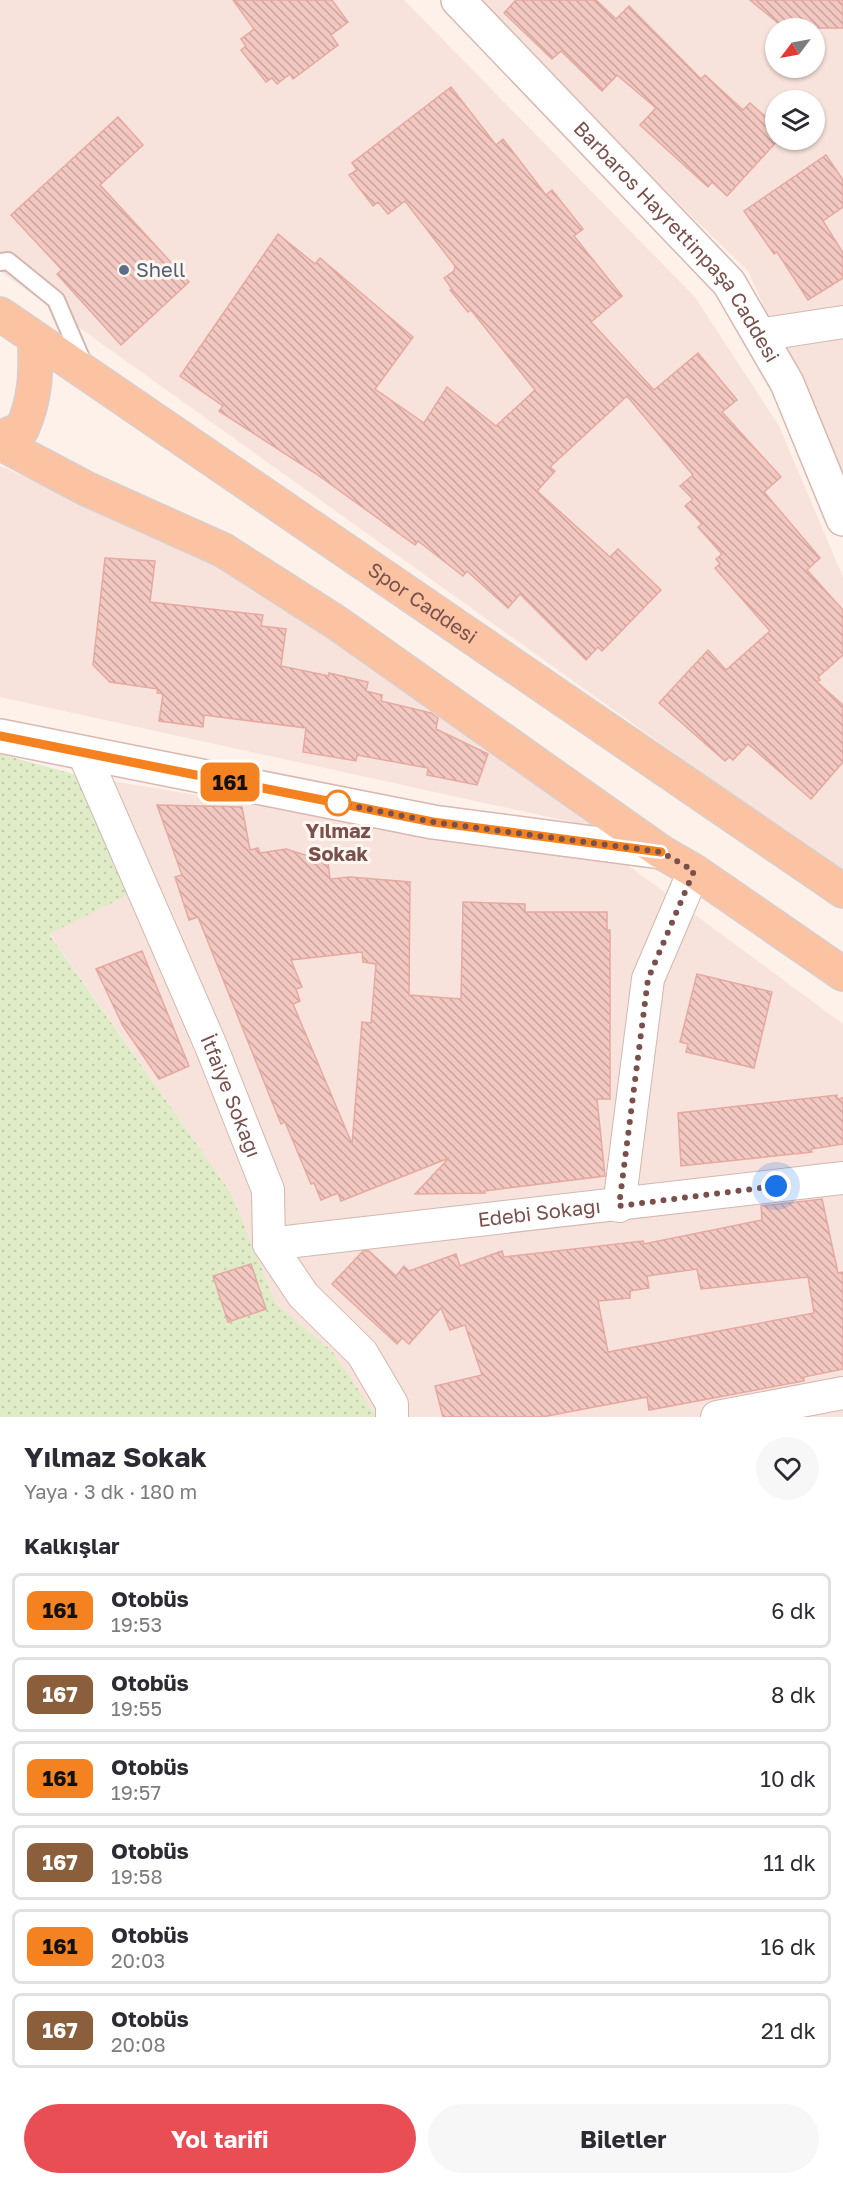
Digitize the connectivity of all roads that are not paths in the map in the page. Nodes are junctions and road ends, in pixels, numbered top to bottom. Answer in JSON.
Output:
{"nodes":[{"id":1,"x":458,"y":0,"type":"edge"},
{"id":2,"x":0,"y":262,"type":"edge"},
{"id":3,"x":0,"y":314,"type":"edge"},
{"id":4,"x":843,"y":322,"type":"edge"},
{"id":5,"x":759,"y":335,"type":"junction"},
{"id":6,"x":35,"y":339,"type":"junction"},
{"id":7,"x":88,"y":375,"type":"junction"},
{"id":8,"x":0,"y":438,"type":"edge"},
{"id":9,"x":0,"y":442,"type":"edge"},
{"id":10,"x":843,"y":519,"type":"edge"},
{"id":11,"x":0,"y":736,"type":"edge"},
{"id":12,"x":84,"y":754,"type":"junction"},
{"id":13,"x":661,"y":852,"type":"junction"},
{"id":14,"x":694,"y":871,"type":"junction"},
{"id":15,"x":843,"y":891,"type":"edge"},
{"id":16,"x":843,"y":974,"type":"edge"},
{"id":17,"x":843,"y":1178,"type":"edge"},
{"id":18,"x":619,"y":1206,"type":"junction"},
{"id":19,"x":269,"y":1244,"type":"junction"},
{"id":20,"x":843,"y":1393,"type":"edge"},
{"id":21,"x":392,"y":1417,"type":"edge"},
{"id":22,"x":717,"y":1417,"type":"edge"}],
"edges":[{"from":1,"to":5,"type":"street","name":"Barbaros Hayrettinpaşa Caddesi"},
{"from":2,"to":7,"type":"lane"},
{"from":3,"to":6,"type":"main road","name":"Spor Caddesi"},
{"from":4,"to":5,"type":"street"},
{"from":5,"to":10,"type":"street","name":"Barbaros Hayrettinpaşa Caddesi"},
{"from":6,"to":7,"type":"main road","name":"Spor Caddesi"},
{"from":6,"to":8,"type":"main road"},
{"from":7,"to":15,"type":"main road","name":"Spor Caddesi"},
{"from":9,"to":13,"type":"main road"},
{"from":11,"to":12,"type":"street"},
{"from":12,"to":13,"type":"street"},
{"from":12,"to":19,"type":"street","name":"İtfaiye Sokağı"},
{"from":13,"to":14,"type":"main road"},
{"from":14,"to":16,"type":"main road"},
{"from":14,"to":18,"type":"street"},
{"from":17,"to":18,"type":"street","name":"Edebi Sokağı"},
{"from":18,"to":19,"type":"street","name":"Edebi Sokağı"},
{"from":19,"to":21,"type":"street"},
{"from":20,"to":22,"type":"street"}]}
